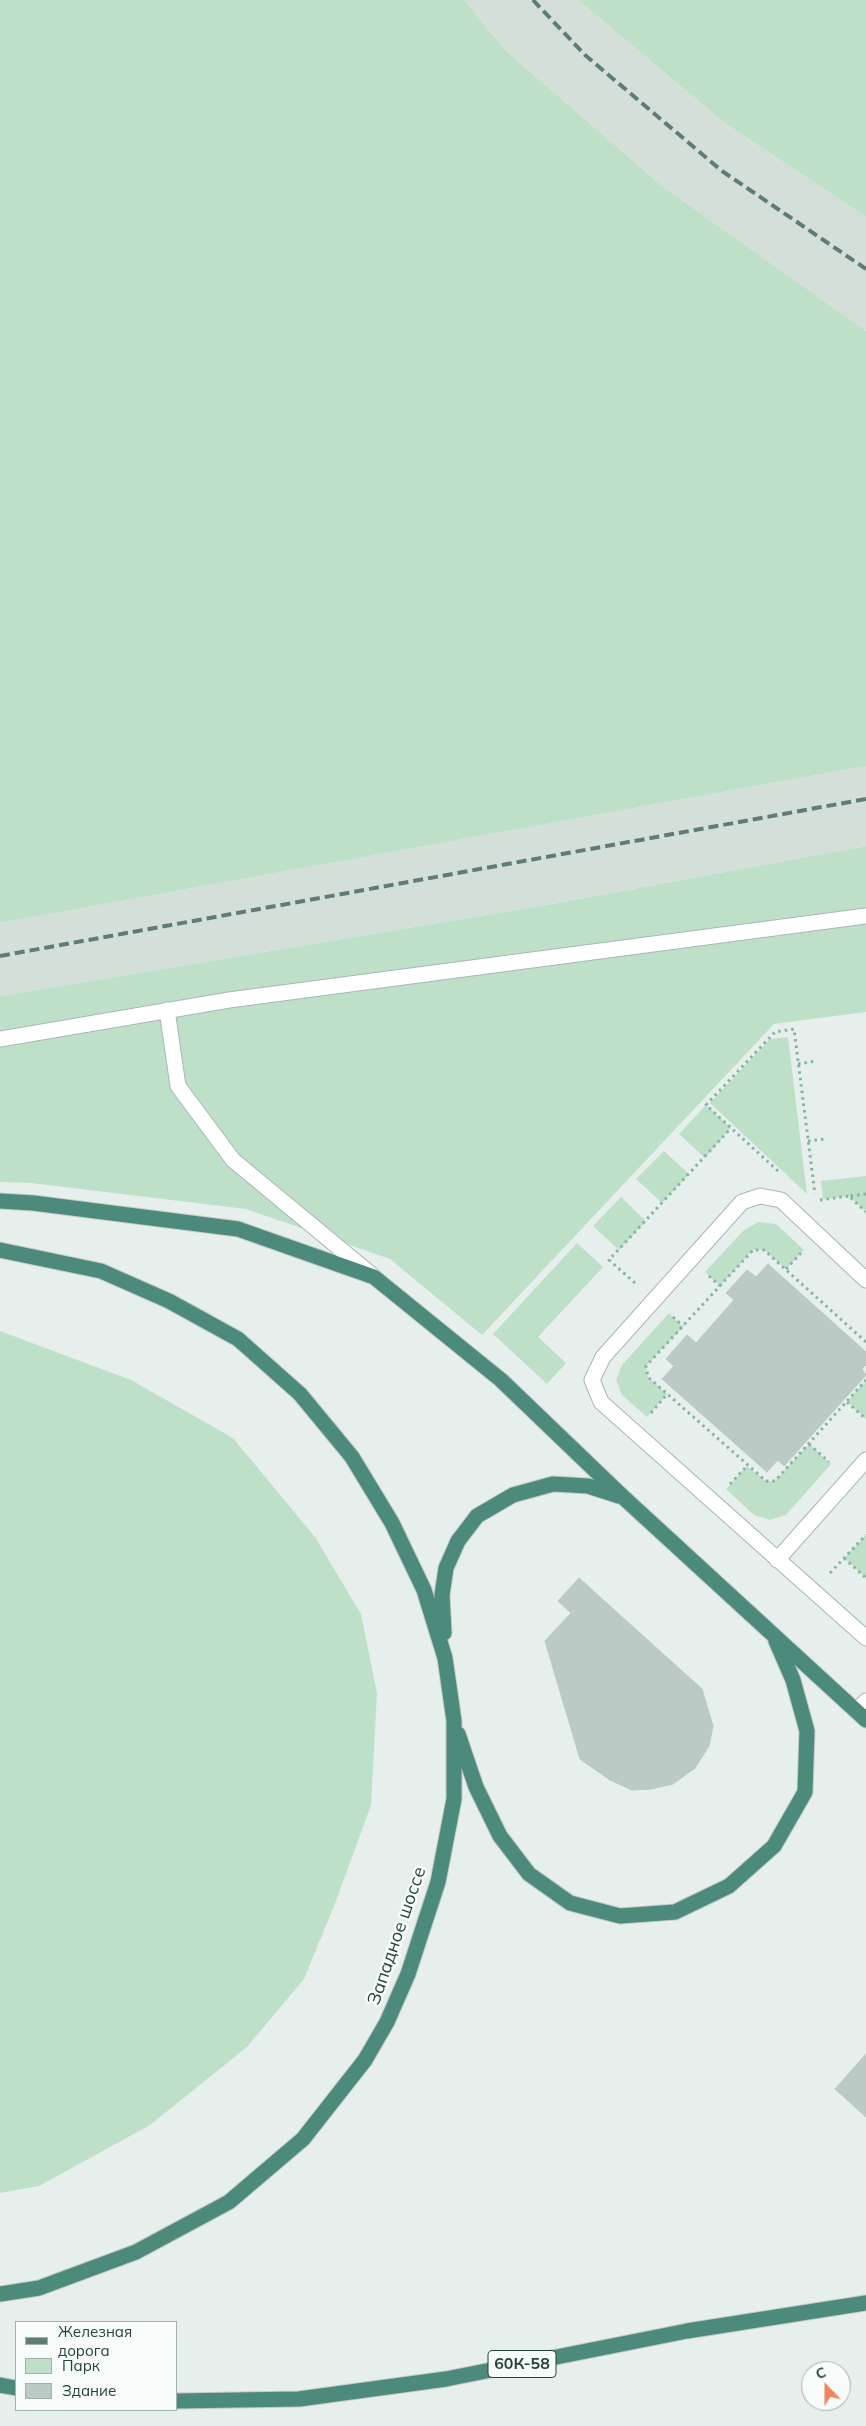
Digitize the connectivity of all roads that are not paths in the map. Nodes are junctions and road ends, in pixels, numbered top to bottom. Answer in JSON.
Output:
{"nodes":[{"id":1,"x":866,"y":916,"type":"edge"},
{"id":2,"x":167,"y":1010,"type":"junction"},
{"id":3,"x":0,"y":1039,"type":"edge"},
{"id":4,"x":0,"y":1201,"type":"edge"},
{"id":5,"x":1,"y":1250,"type":"edge"},
{"id":6,"x":374,"y":1277,"type":"junction"},
{"id":7,"x":866,"y":1280,"type":"edge"},
{"id":8,"x":866,"y":1460,"type":"edge"},
{"id":9,"x":623,"y":1497,"type":"junction"},
{"id":10,"x":777,"y":1560,"type":"junction"},
{"id":11,"x":774,"y":1635,"type":"junction"},
{"id":12,"x":866,"y":1638,"type":"edge"},
{"id":13,"x":445,"y":1658,"type":"junction"},
{"id":14,"x":863,"y":1711,"type":"edge"},
{"id":15,"x":454,"y":1721,"type":"junction"},
{"id":16,"x":0,"y":2294,"type":"edge"},
{"id":17,"x":866,"y":2303,"type":"edge"},
{"id":18,"x":0,"y":2385,"type":"edge"},
{"id":19,"x":15,"y":2388,"type":"edge"},
{"id":20,"x":178,"y":2402,"type":"edge"}],
"edges":[{"from":1,"to":2,"type":"lane"},
{"from":2,"to":3,"type":"lane"},
{"from":2,"to":6,"type":"lane"},
{"from":4,"to":6,"type":"highway"},
{"from":5,"to":13,"type":"highway","name":"Западное шоссе"},
{"from":6,"to":9,"type":"highway"},
{"from":7,"to":10,"type":"lane"},
{"from":8,"to":10,"type":"lane"},
{"from":9,"to":11,"type":"highway"},
{"from":9,"to":13,"type":"highway"},
{"from":10,"to":12,"type":"lane"},
{"from":11,"to":14,"type":"highway"},
{"from":11,"to":15,"type":"highway"},
{"from":13,"to":15,"type":"highway","name":"Западное шоссе"},
{"from":15,"to":16,"type":"highway","name":"Западное шоссе"},
{"from":17,"to":20,"type":"highway","number":"60К-58"},
{"from":18,"to":19,"type":"highway"}]}
